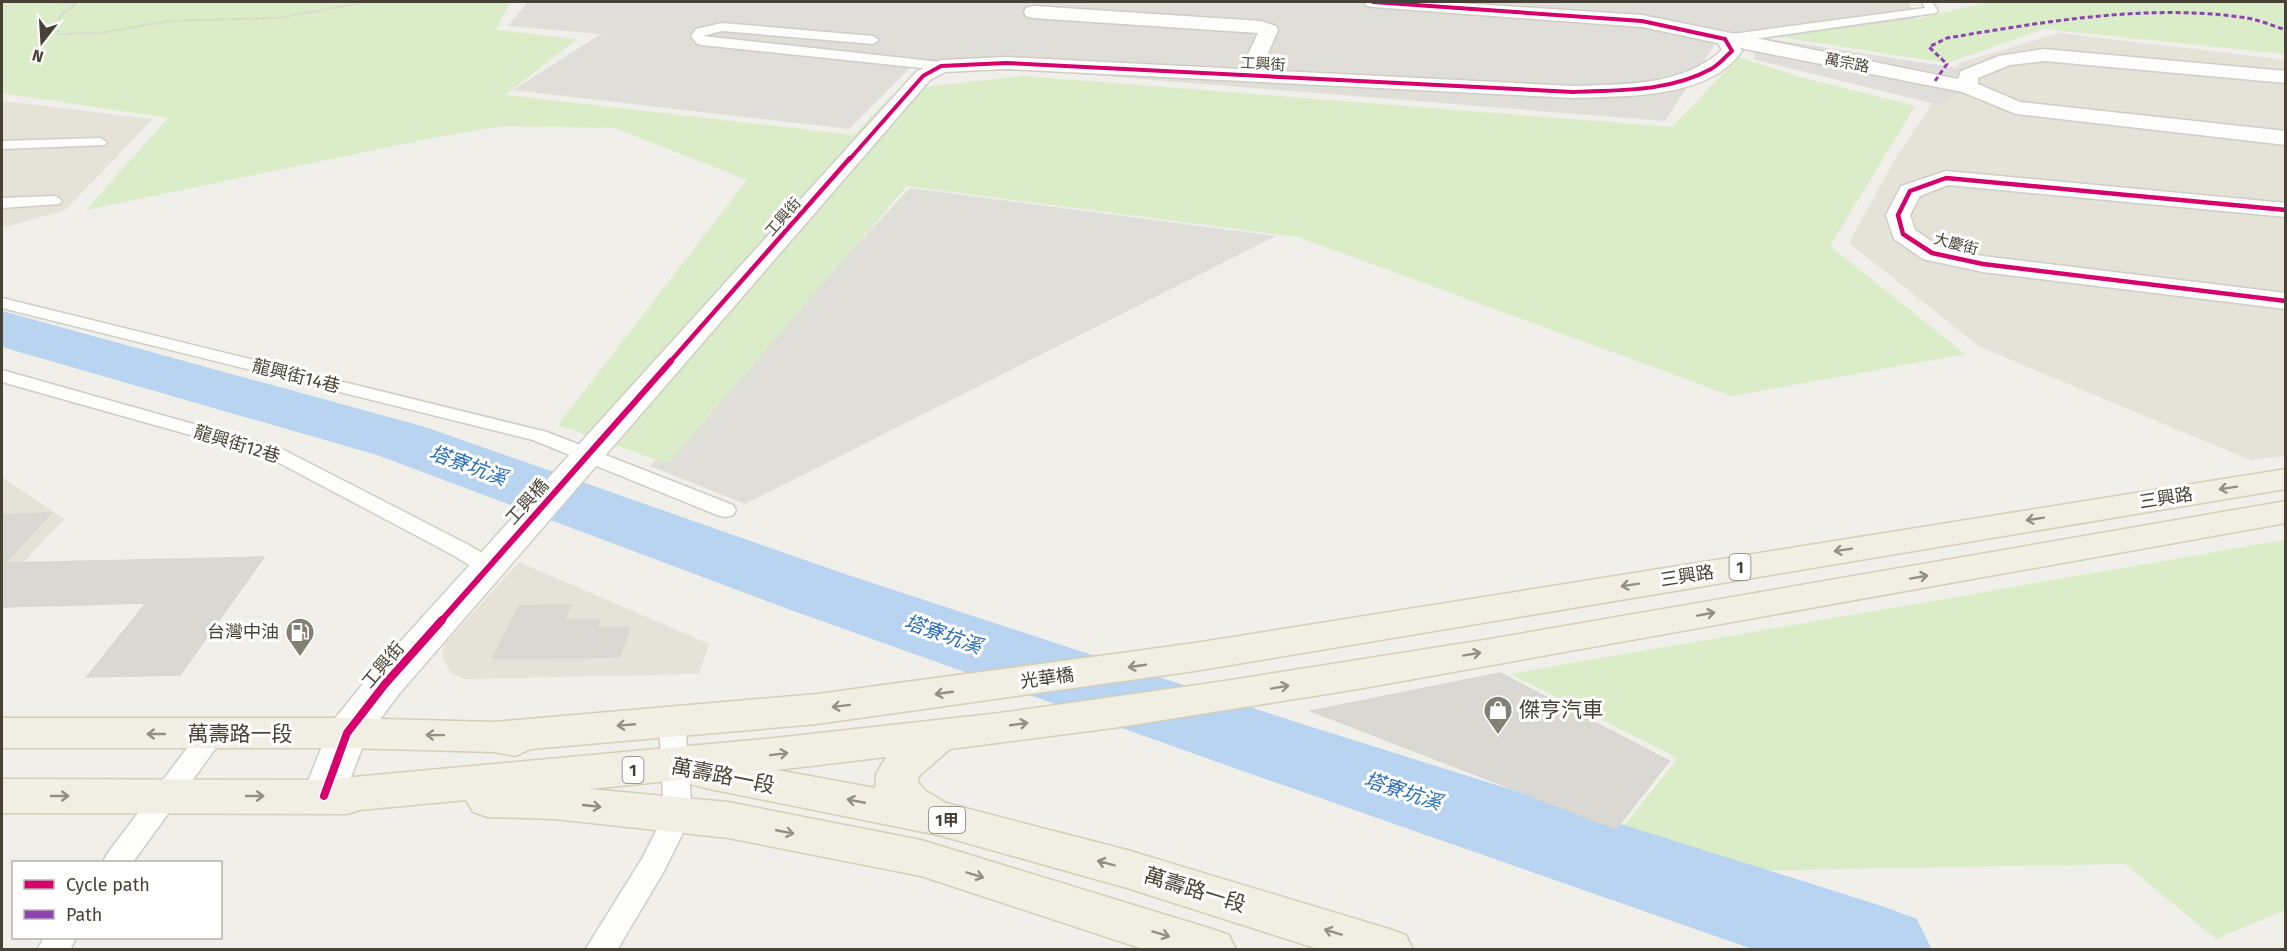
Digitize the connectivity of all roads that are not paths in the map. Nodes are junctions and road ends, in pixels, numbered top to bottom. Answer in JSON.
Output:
{"nodes":[{"id":1,"x":1373,"y":2,"type":"edge"},
{"id":2,"x":1927,"y":2,"type":"edge"},
{"id":3,"x":1033,"y":12,"type":"dead end"},
{"id":4,"x":1725,"y":39,"type":"junction"},
{"id":5,"x":873,"y":40,"type":"dead end"},
{"id":6,"x":941,"y":66,"type":"junction"},
{"id":7,"x":1248,"y":75,"type":"junction"},
{"id":8,"x":2286,"y":77,"type":"edge"},
{"id":9,"x":1968,"y":87,"type":"junction"},
{"id":10,"x":2286,"y":138,"type":"edge"},
{"id":11,"x":100,"y":142,"type":"dead end"},
{"id":12,"x":2,"y":145,"type":"edge"},
{"id":13,"x":54,"y":201,"type":"dead end"},
{"id":14,"x":2,"y":203,"type":"edge"},
{"id":15,"x":2286,"y":210,"type":"edge"},
{"id":16,"x":2286,"y":301,"type":"edge"},
{"id":17,"x":2,"y":303,"type":"edge"},
{"id":18,"x":2,"y":376,"type":"edge"},
{"id":19,"x":588,"y":456,"type":"junction"},
{"id":20,"x":2286,"y":479,"type":"edge"},
{"id":21,"x":725,"y":510,"type":"dead end"},
{"id":22,"x":2286,"y":512,"type":"edge"},
{"id":23,"x":489,"y":567,"type":"junction"},
{"id":24,"x":1195,"y":657,"type":"joint"},
{"id":25,"x":672,"y":721,"type":"junction"},
{"id":26,"x":2,"y":733,"type":"edge"},
{"id":27,"x":347,"y":733,"type":"junction"},
{"id":28,"x":212,"y":734,"type":"junction"},
{"id":29,"x":940,"y":735,"type":"junction"},
{"id":30,"x":494,"y":736,"type":"junction"},
{"id":31,"x":675,"y":766,"type":"junction"},
{"id":32,"x":2,"y":796,"type":"edge"},
{"id":33,"x":324,"y":796,"type":"junction"},
{"id":34,"x":165,"y":797,"type":"junction"},
{"id":35,"x":678,"y":815,"type":"junction"},
{"id":36,"x":938,"y":818,"type":"junction"},
{"id":37,"x":118,"y":861,"type":"edge"},
{"id":38,"x":600,"y":950,"type":"edge"},
{"id":39,"x":1212,"y":950,"type":"edge"},
{"id":40,"x":1389,"y":950,"type":"edge"}],
"edges":[{"from":1,"to":4,"type":"street"},
{"from":2,"to":4,"type":"lane"},
{"from":3,"to":7,"type":"street"},
{"from":4,"to":7,"type":"street","name":"工興街"},
{"from":4,"to":9,"type":"street","name":"萬宗路"},
{"from":5,"to":6,"type":"lane"},
{"from":6,"to":7,"type":"street","name":"工興街"},
{"from":6,"to":19,"type":"street","name":"工興街"},
{"from":8,"to":9,"type":"street"},
{"from":9,"to":10,"type":"street"},
{"from":11,"to":12,"type":"lane"},
{"from":13,"to":14,"type":"lane"},
{"from":15,"to":16,"type":"street","name":"大慶街"},
{"from":17,"to":19,"type":"lane","name":"龍興街14巷"},
{"from":18,"to":23,"type":"lane","name":"龍興街12巷"},
{"from":19,"to":21,"type":"lane","name":"龍興街14巷"},
{"from":19,"to":23,"type":"street","name":"工興橋"},
{"from":20,"to":24,"type":"main road","name":"三興路","number":"1","one_way":true},
{"from":29,"to":22,"type":"main road","name":"三興路","number":"1","one_way":true},
{"from":23,"to":27,"type":"street","name":"工興街"},
{"from":24,"to":25,"type":"main road","name":"光華橋","number":"1","one_way":true},
{"from":25,"to":30,"type":"main road","number":"1","one_way":true},
{"from":25,"to":31,"type":"lane"},
{"from":28,"to":26,"type":"main road","name":"萬壽路一段","number":"1","one_way":true},
{"from":27,"to":28,"type":"main road","name":"萬壽路一段","number":"1"},
{"from":30,"to":27,"type":"main road","name":"萬壽路一段","number":"1","one_way":true},
{"from":27,"to":33,"type":"street","name":"工興街"},
{"from":28,"to":34,"type":"lane"},
{"from":31,"to":29,"type":"main road","number":"1","one_way":true},
{"from":29,"to":36,"type":"main road"},
{"from":30,"to":31,"type":"main road","name":"萬壽路一段","number":"1甲"},
{"from":31,"to":33,"type":"main road","number":"1"},
{"from":31,"to":35,"type":"lane"},
{"from":36,"to":31,"type":"main road","name":"萬壽路一段","number":"1甲","one_way":true},
{"from":32,"to":34,"type":"main road","number":"1","one_way":true},
{"from":34,"to":33,"type":"main road","number":"1","one_way":true},
{"from":33,"to":35,"type":"main road","number":"1甲","one_way":true},
{"from":34,"to":37,"type":"lane"},
{"from":35,"to":38,"type":"lane"},
{"from":35,"to":39,"type":"main road","number":"1甲","one_way":true},
{"from":40,"to":36,"type":"main road","name":"萬壽路一段","number":"1甲","one_way":true}]}
